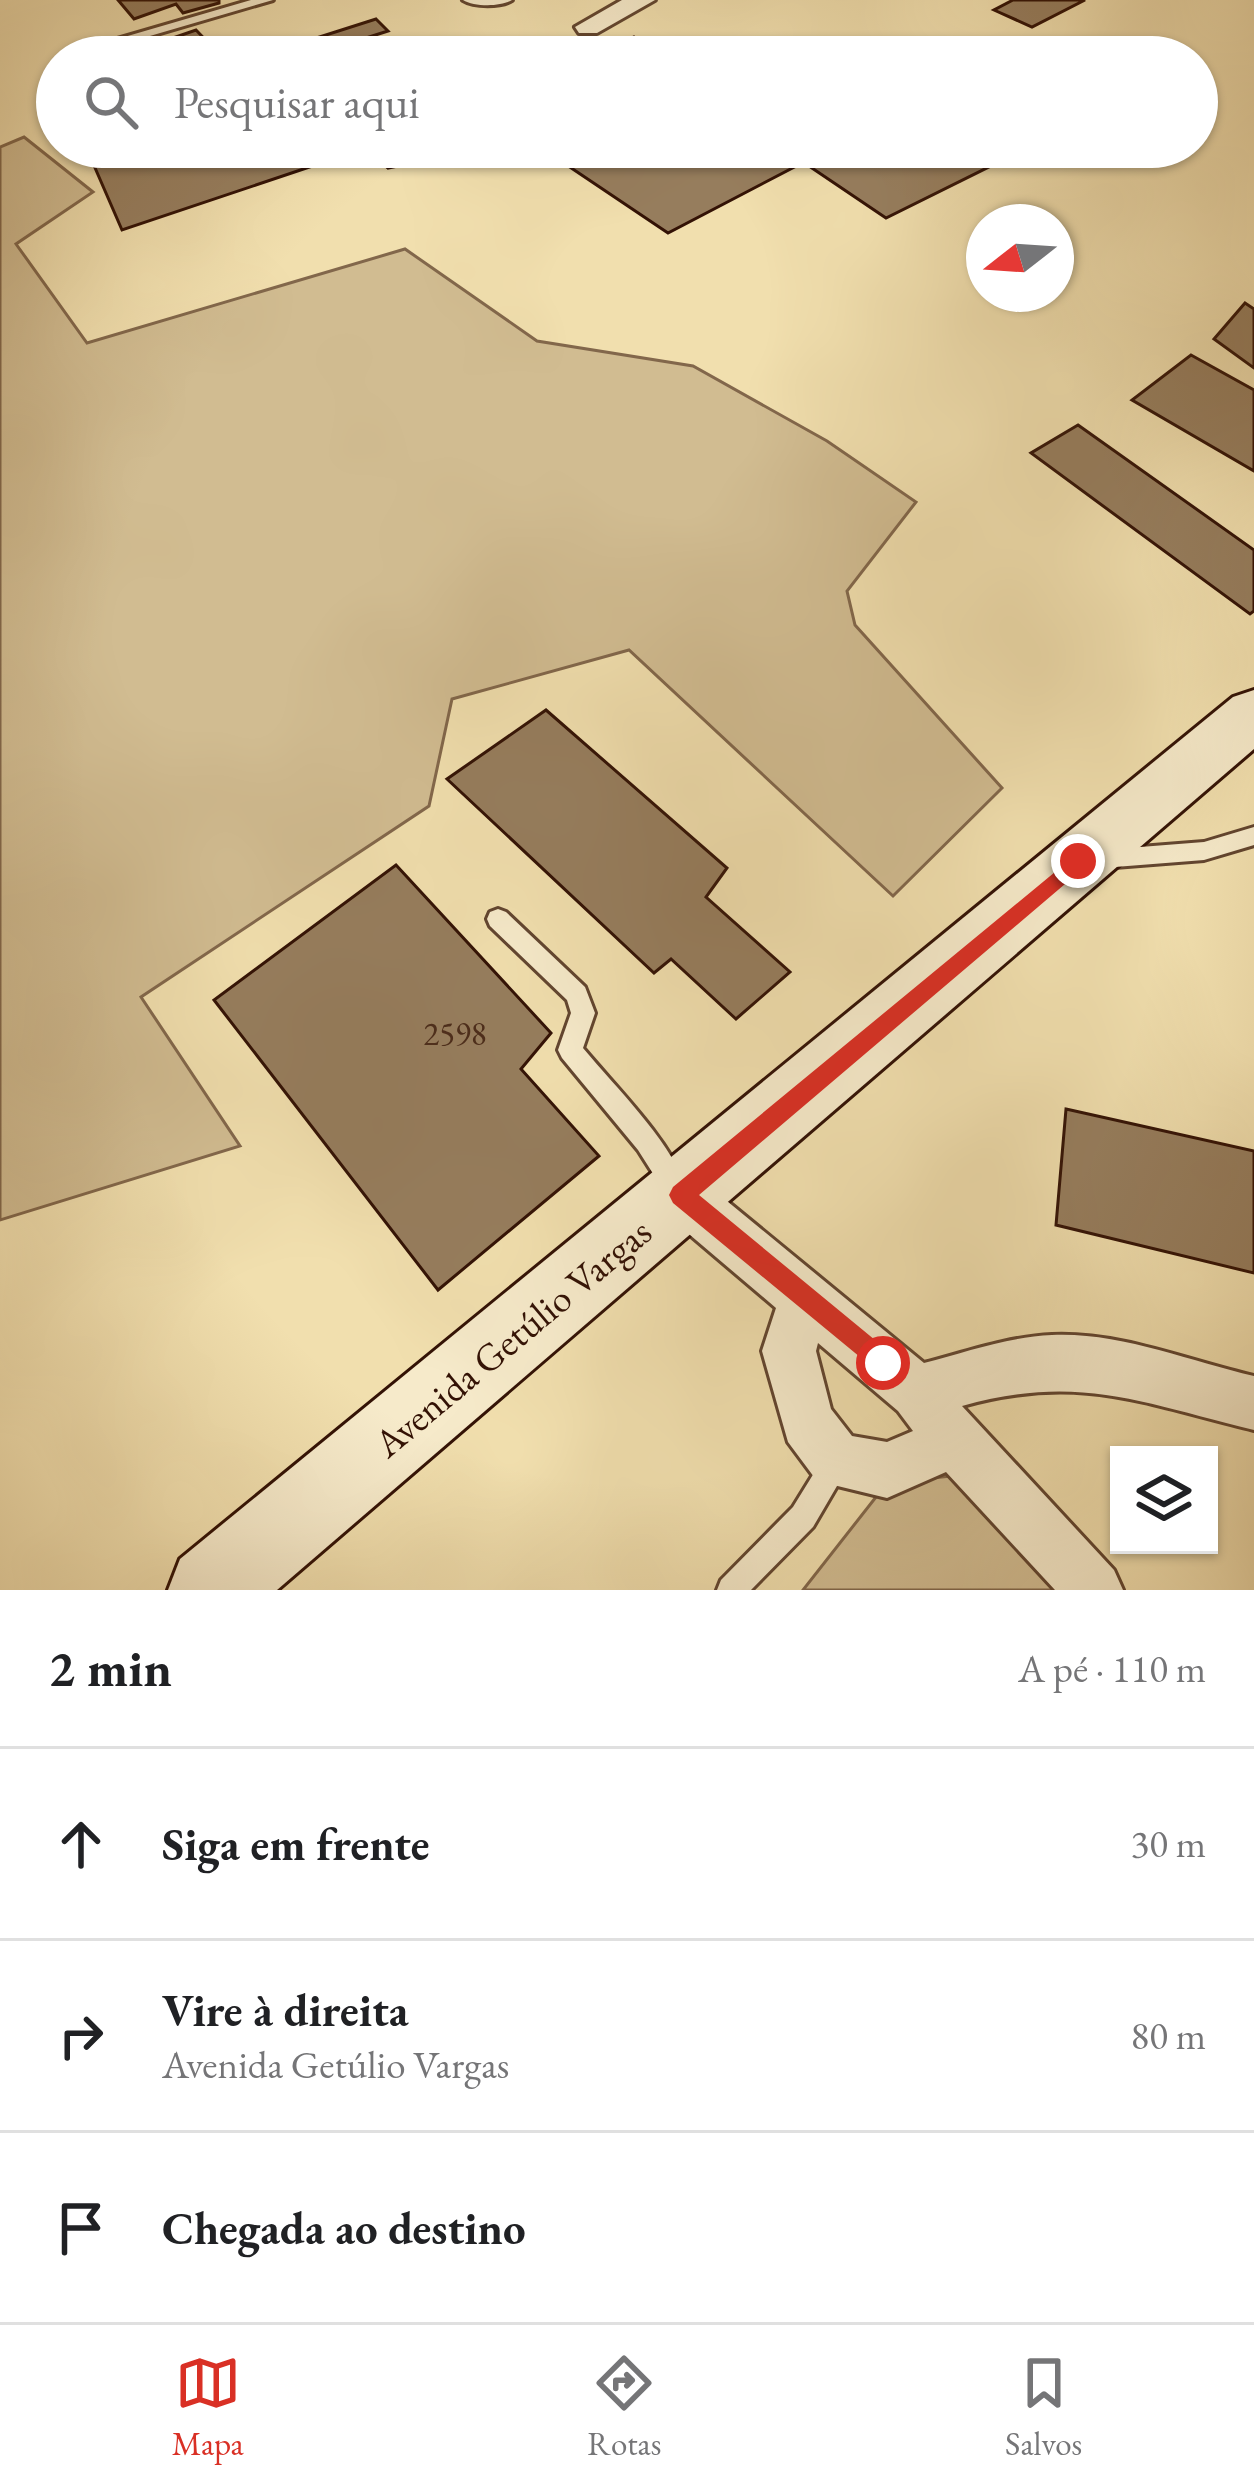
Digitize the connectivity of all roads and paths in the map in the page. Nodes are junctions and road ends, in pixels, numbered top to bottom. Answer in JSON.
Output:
{"nodes":[{"id":1,"x":266,"y":0,"type":"edge"},
{"id":2,"x":470,"y":0,"type":"edge"},
{"id":3,"x":506,"y":0,"type":"edge"},
{"id":4,"x":641,"y":1,"type":"edge"},
{"id":5,"x":588,"y":28,"type":"dead end"},
{"id":6,"x":137,"y":36,"type":"edge"},
{"id":7,"x":1254,"y":714,"type":"edge"},
{"id":8,"x":1254,"y":836,"type":"edge"},
{"id":9,"x":1078,"y":861,"type":"junction"},
{"id":10,"x":498,"y":919,"type":"dead end"},
{"id":11,"x":681,"y":1195,"type":"junction"},
{"id":12,"x":804,"y":1302,"type":"junction"},
{"id":13,"x":917,"y":1392,"type":"junction"},
{"id":14,"x":1254,"y":1403,"type":"edge"},
{"id":15,"x":955,"y":1442,"type":"junction"},
{"id":16,"x":837,"y":1461,"type":"junction"},
{"id":17,"x":212,"y":1590,"type":"edge"},
{"id":18,"x":731,"y":1590,"type":"edge"},
{"id":19,"x":1094,"y":1590,"type":"edge"}],
"edges":[{"from":1,"to":6,"type":"lane"},
{"from":2,"to":3,"type":"lane"},
{"from":4,"to":5,"type":"street"},
{"from":7,"to":9,"type":"street","name":"Avenida Getúlio Vargas"},
{"from":8,"to":9,"type":"lane"},
{"from":9,"to":11,"type":"street","name":"Avenida Getúlio Vargas"},
{"from":10,"to":11,"type":"lane"},
{"from":11,"to":12,"type":"street"},
{"from":11,"to":17,"type":"street","name":"Avenida Getúlio Vargas"},
{"from":12,"to":13,"type":"street"},
{"from":12,"to":16,"type":"street"},
{"from":13,"to":14,"type":"street"},
{"from":13,"to":15,"type":"street"},
{"from":15,"to":16,"type":"street"},
{"from":15,"to":19,"type":"street"},
{"from":16,"to":18,"type":"lane"}]}
